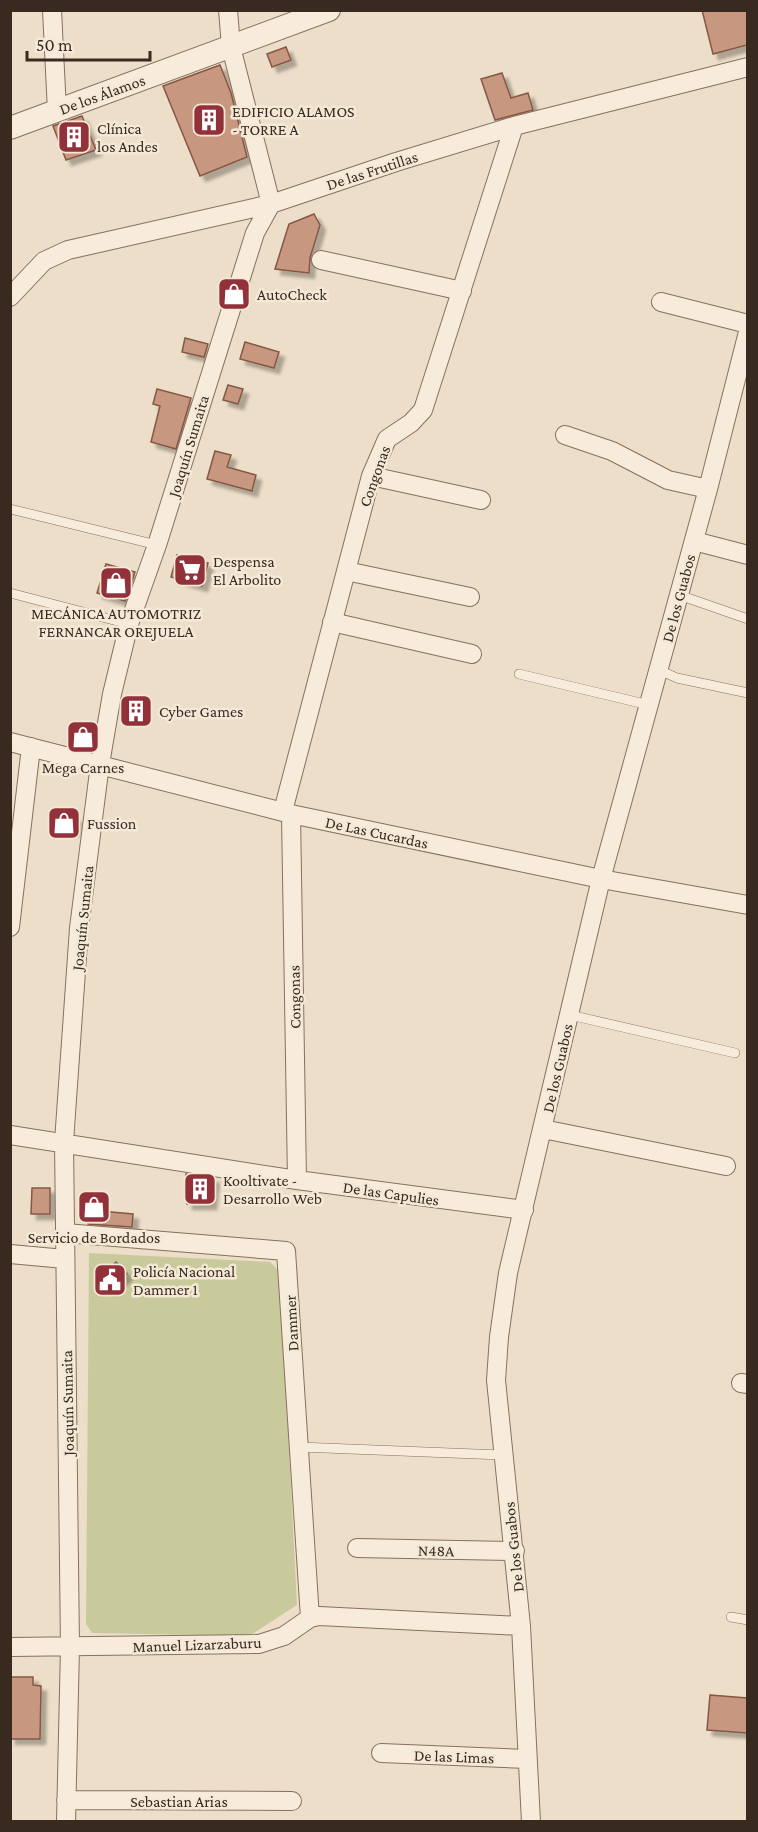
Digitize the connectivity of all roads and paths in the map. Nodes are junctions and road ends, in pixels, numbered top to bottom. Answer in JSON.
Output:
{"nodes":[{"id":1,"x":52,"y":10,"type":"edge"},
{"id":2,"x":228,"y":10,"type":"edge"},
{"id":3,"x":329,"y":10,"type":"edge"},
{"id":4,"x":231,"y":47,"type":"junction"},
{"id":5,"x":747,"y":67,"type":"edge"},
{"id":6,"x":57,"y":111,"type":"junction"},
{"id":7,"x":514,"y":126,"type":"junction"},
{"id":8,"x":10,"y":128,"type":"edge"},
{"id":9,"x":271,"y":204,"type":"junction"},
{"id":10,"x":321,"y":260,"type":"dead end"},
{"id":11,"x":462,"y":291,"type":"junction"},
{"id":12,"x":10,"y":297,"type":"edge"},
{"id":13,"x":661,"y":303,"type":"dead end"},
{"id":14,"x":747,"y":324,"type":"edge"},
{"id":15,"x":747,"y":332,"type":"edge"},
{"id":16,"x":565,"y":435,"type":"dead end"},
{"id":17,"x":371,"y":476,"type":"junction"},
{"id":18,"x":708,"y":489,"type":"junction"},
{"id":19,"x":481,"y":500,"type":"dead end"},
{"id":20,"x":10,"y":509,"type":"edge"},
{"id":21,"x":694,"y":541,"type":"junction"},
{"id":22,"x":157,"y":545,"type":"junction"},
{"id":23,"x":747,"y":555,"type":"edge"},
{"id":24,"x":346,"y":571,"type":"junction"},
{"id":25,"x":10,"y":593,"type":"edge"},
{"id":26,"x":679,"y":595,"type":"junction"},
{"id":27,"x":470,"y":597,"type":"dead end"},
{"id":28,"x":747,"y":619,"type":"edge"},
{"id":29,"x":332,"y":622,"type":"junction"},
{"id":30,"x":129,"y":624,"type":"junction"},
{"id":31,"x":472,"y":654,"type":"dead end"},
{"id":32,"x":659,"y":670,"type":"junction"},
{"id":33,"x":519,"y":674,"type":"dead end"},
{"id":34,"x":747,"y":693,"type":"edge"},
{"id":35,"x":649,"y":705,"type":"junction"},
{"id":36,"x":10,"y":742,"type":"edge"},
{"id":37,"x":31,"y":747,"type":"junction"},
{"id":38,"x":100,"y":764,"type":"junction"},
{"id":39,"x":287,"y":812,"type":"junction"},
{"id":40,"x":13,"y":879,"type":"edge"},
{"id":41,"x":601,"y":879,"type":"junction"},
{"id":42,"x":747,"y":905,"type":"edge"},
{"id":43,"x":10,"y":927,"type":"edge"},
{"id":44,"x":570,"y":1015,"type":"junction"},
{"id":45,"x":735,"y":1053,"type":"dead end"},
{"id":46,"x":543,"y":1129,"type":"junction"},
{"id":47,"x":10,"y":1135,"type":"edge"},
{"id":48,"x":64,"y":1142,"type":"junction"},
{"id":49,"x":726,"y":1166,"type":"dead end"},
{"id":50,"x":297,"y":1180,"type":"junction"},
{"id":51,"x":524,"y":1210,"type":"junction"},
{"id":52,"x":65,"y":1233,"type":"junction"},
{"id":53,"x":10,"y":1254,"type":"edge"},
{"id":54,"x":64,"y":1259,"type":"junction"},
{"id":55,"x":299,"y":1447,"type":"junction"},
{"id":56,"x":502,"y":1455,"type":"junction"},
{"id":57,"x":357,"y":1548,"type":"dead end"},
{"id":58,"x":515,"y":1551,"type":"junction"},
{"id":59,"x":731,"y":1617,"type":"dead end"},
{"id":60,"x":310,"y":1618,"type":"junction"},
{"id":61,"x":747,"y":1620,"type":"edge"},
{"id":62,"x":521,"y":1626,"type":"junction"},
{"id":63,"x":10,"y":1647,"type":"edge"},
{"id":64,"x":70,"y":1647,"type":"junction"},
{"id":65,"x":381,"y":1753,"type":"dead end"},
{"id":66,"x":527,"y":1759,"type":"junction"},
{"id":67,"x":66,"y":1800,"type":"junction"},
{"id":68,"x":292,"y":1801,"type":"dead end"},
{"id":69,"x":66,"y":1821,"type":"edge"},
{"id":70,"x":531,"y":1821,"type":"edge"}],
"edges":[{"from":1,"to":6,"type":"street"},
{"from":2,"to":4,"type":"street"},
{"from":3,"to":4,"type":"street","name":"De los Álamos"},
{"from":4,"to":6,"type":"street","name":"De los Álamos"},
{"from":4,"to":9,"type":"street"},
{"from":5,"to":7,"type":"street","name":"De las Frutillas"},
{"from":6,"to":8,"type":"street","name":"De los Álamos"},
{"from":7,"to":9,"type":"street","name":"De las Frutillas"},
{"from":7,"to":11,"type":"street","name":"Congonas"},
{"from":9,"to":12,"type":"street","name":"De las Frutillas"},
{"from":9,"to":22,"type":"street","name":"Joaquín Sumaita"},
{"from":10,"to":11,"type":"street"},
{"from":11,"to":17,"type":"street","name":"Congonas"},
{"from":13,"to":14,"type":"street"},
{"from":15,"to":18,"type":"street","name":"De los Guabos"},
{"from":16,"to":18,"type":"street"},
{"from":17,"to":19,"type":"street"},
{"from":17,"to":24,"type":"street","name":"Congonas"},
{"from":18,"to":21,"type":"street","name":"De los Guabos"},
{"from":20,"to":22,"type":"lane"},
{"from":21,"to":23,"type":"street"},
{"from":21,"to":26,"type":"street","name":"De los Guabos"},
{"from":22,"to":30,"type":"street","name":"Joaquín Sumaita"},
{"from":24,"to":27,"type":"street"},
{"from":24,"to":29,"type":"street","name":"Congonas"},
{"from":25,"to":30,"type":"lane"},
{"from":26,"to":28,"type":"lane"},
{"from":26,"to":32,"type":"street","name":"De los Guabos"},
{"from":29,"to":31,"type":"street"},
{"from":29,"to":39,"type":"street","name":"Congonas"},
{"from":30,"to":38,"type":"street","name":"Joaquín Sumaita"},
{"from":32,"to":34,"type":"lane"},
{"from":32,"to":35,"type":"street","name":"De los Guabos"},
{"from":33,"to":35,"type":"lane"},
{"from":35,"to":41,"type":"street","name":"De los Guabos"},
{"from":36,"to":37,"type":"street","name":"De Las Cucardas"},
{"from":37,"to":38,"type":"street","name":"De Las Cucardas"},
{"from":37,"to":40,"type":"street"},
{"from":38,"to":39,"type":"street","name":"De Las Cucardas"},
{"from":38,"to":48,"type":"street","name":"Joaquín Sumaita"},
{"from":39,"to":41,"type":"street","name":"De Las Cucardas"},
{"from":39,"to":50,"type":"street","name":"Congonas"},
{"from":40,"to":43,"type":"street"},
{"from":41,"to":42,"type":"street","name":"De Las Cucardas"},
{"from":41,"to":44,"type":"street","name":"De los Guabos"},
{"from":44,"to":45,"type":"lane"},
{"from":44,"to":46,"type":"street","name":"De los Guabos"},
{"from":46,"to":49,"type":"street"},
{"from":46,"to":51,"type":"street","name":"De los Guabos"},
{"from":47,"to":48,"type":"street","name":"De las Capulies"},
{"from":48,"to":50,"type":"street","name":"De las Capulies"},
{"from":48,"to":52,"type":"street","name":"Joaquín Sumaita"},
{"from":50,"to":51,"type":"street","name":"De las Capulies"},
{"from":51,"to":56,"type":"street","name":"De los Guabos"},
{"from":52,"to":54,"type":"street","name":"Joaquín Sumaita"},
{"from":52,"to":55,"type":"street","name":"Dammer"},
{"from":53,"to":54,"type":"street"},
{"from":54,"to":64,"type":"street","name":"Joaquín Sumaita"},
{"from":55,"to":56,"type":"lane"},
{"from":55,"to":60,"type":"street","name":"Dammer"},
{"from":56,"to":58,"type":"street","name":"De los Guabos"},
{"from":57,"to":58,"type":"street","name":"N48A"},
{"from":58,"to":62,"type":"street","name":"De los Guabos"},
{"from":59,"to":61,"type":"lane"},
{"from":60,"to":62,"type":"street"},
{"from":60,"to":64,"type":"street","name":"Manuel Lizarzaburu"},
{"from":62,"to":66,"type":"street","name":"De los Guabos"},
{"from":63,"to":64,"type":"street","name":"Manuel Lizarzaburu"},
{"from":64,"to":67,"type":"street","name":"Joaquín Sumaita"},
{"from":65,"to":66,"type":"street","name":"De las Limas"},
{"from":66,"to":70,"type":"street","name":"De los Guabos"},
{"from":67,"to":68,"type":"street","name":"Sebastian Arias"},
{"from":67,"to":69,"type":"street","name":"Joaquín Sumaita"}]}
